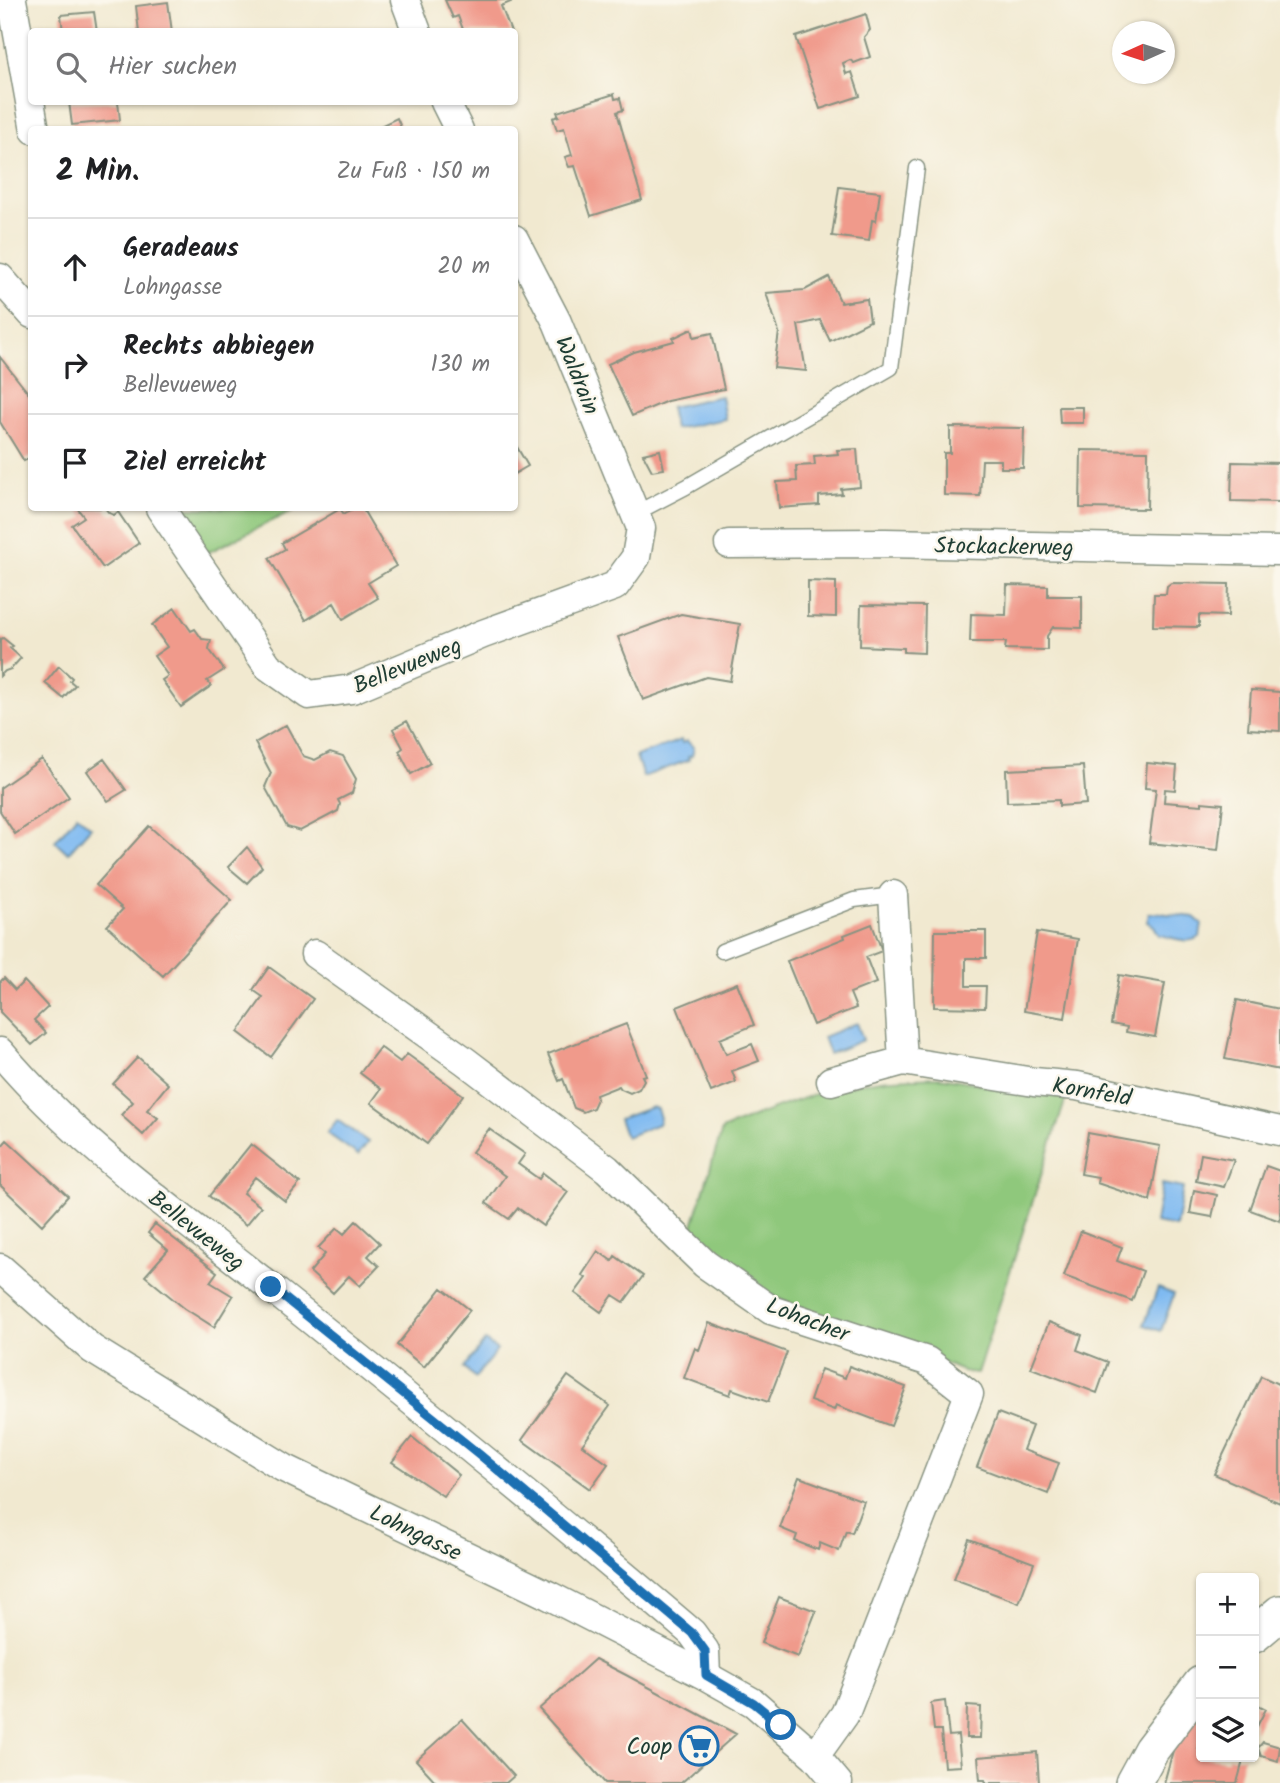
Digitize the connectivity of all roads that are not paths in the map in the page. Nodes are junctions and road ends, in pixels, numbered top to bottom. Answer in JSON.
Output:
{"nodes":[{"id":1,"x":12,"y":0,"type":"edge"},
{"id":2,"x":405,"y":0,"type":"edge"},
{"id":3,"x":416,"y":28,"type":"edge"},
{"id":4,"x":28,"y":90,"type":"edge"},
{"id":5,"x":31,"y":105,"type":"edge"},
{"id":6,"x":447,"y":105,"type":"edge"},
{"id":7,"x":34,"y":126,"type":"edge"},
{"id":8,"x":458,"y":126,"type":"edge"},
{"id":9,"x":917,"y":169,"type":"dead end"},
{"id":10,"x":518,"y":247,"type":"edge"},
{"id":11,"x":0,"y":278,"type":"edge"},
{"id":12,"x":28,"y":310,"type":"edge"},
{"id":13,"x":162,"y":511,"type":"edge"},
{"id":14,"x":634,"y":514,"type":"junction"},
{"id":15,"x":729,"y":544,"type":"dead end"},
{"id":16,"x":1280,"y":551,"type":"edge"},
{"id":17,"x":893,"y":895,"type":"joint"},
{"id":18,"x":722,"y":951,"type":"dead end"},
{"id":19,"x":315,"y":954,"type":"dead end"},
{"id":20,"x":0,"y":1052,"type":"edge"},
{"id":21,"x":903,"y":1061,"type":"junction"},
{"id":22,"x":831,"y":1081,"type":"dead end"},
{"id":23,"x":1280,"y":1131,"type":"edge"},
{"id":24,"x":0,"y":1268,"type":"edge"},
{"id":25,"x":1280,"y":1613,"type":"edge"},
{"id":26,"x":1259,"y":1631,"type":"edge"},
{"id":27,"x":706,"y":1675,"type":"junction"},
{"id":28,"x":1196,"y":1691,"type":"edge"},
{"id":29,"x":815,"y":1756,"type":"junction"},
{"id":30,"x":838,"y":1783,"type":"edge"},
{"id":31,"x":1133,"y":1783,"type":"edge"}],
"edges":[{"from":1,"to":4,"type":"street"},
{"from":2,"to":3,"type":"street"},
{"from":5,"to":7,"type":"street"},
{"from":6,"to":8,"type":"street"},
{"from":9,"to":14,"type":"lane"},
{"from":10,"to":14,"type":"street","name":"Waldrain"},
{"from":11,"to":12,"type":"street"},
{"from":13,"to":14,"type":"street","name":"Bellevueweg"},
{"from":15,"to":16,"type":"street","name":"Stockackerweg"},
{"from":17,"to":18,"type":"lane"},
{"from":17,"to":21,"type":"street"},
{"from":19,"to":29,"type":"street","name":"Lohacher"},
{"from":20,"to":27,"type":"street","name":"Bellevueweg"},
{"from":21,"to":22,"type":"street","name":"Kornfeld"},
{"from":21,"to":23,"type":"street","name":"Kornfeld"},
{"from":24,"to":27,"type":"street","name":"Lohngasse"},
{"from":25,"to":26,"type":"street"},
{"from":27,"to":29,"type":"street","name":"Lohngasse"},
{"from":28,"to":31,"type":"street"},
{"from":29,"to":30,"type":"street","name":"Lohngasse"}]}
